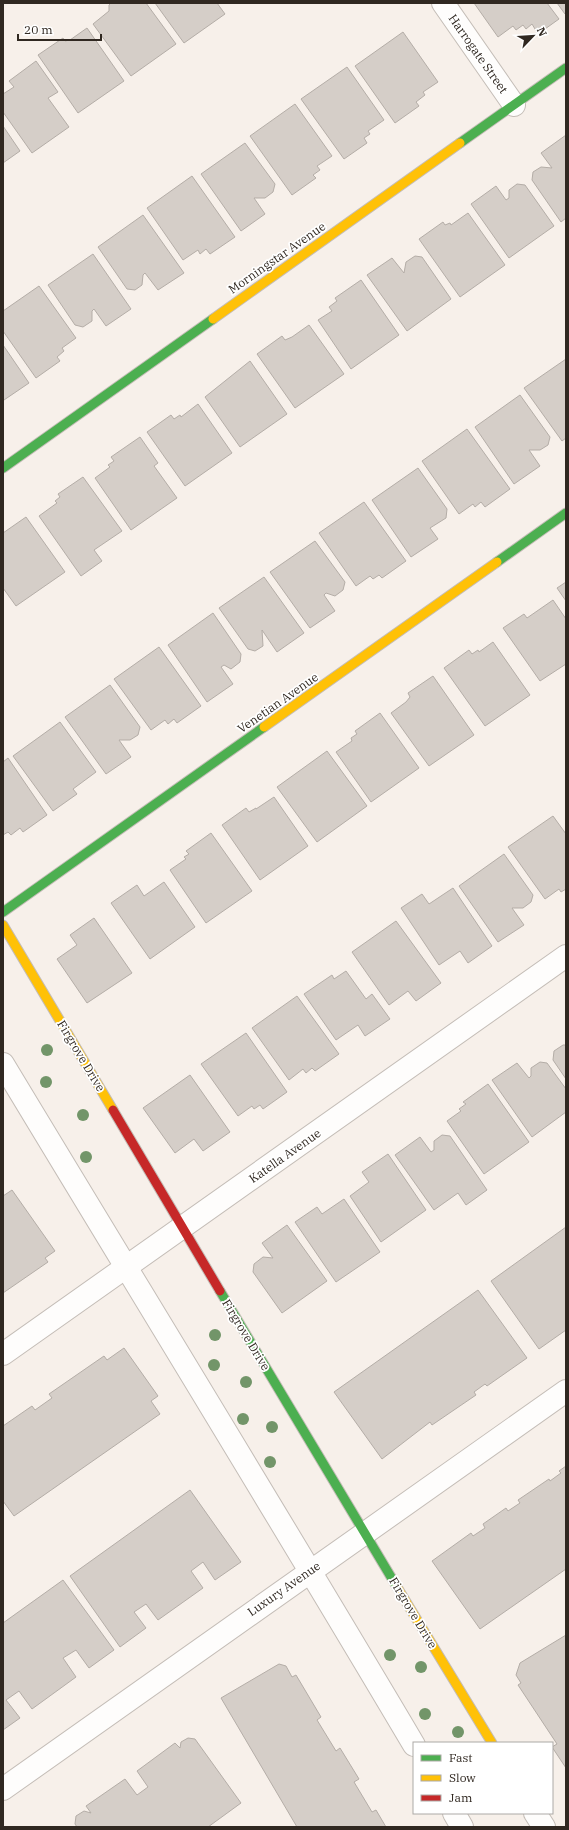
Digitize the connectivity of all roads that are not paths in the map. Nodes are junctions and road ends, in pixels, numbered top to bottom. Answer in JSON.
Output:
{"nodes":[{"id":1,"x":442,"y":3,"type":"edge"},
{"id":2,"x":566,"y":68,"type":"edge"},
{"id":3,"x":514,"y":105,"type":"junction"},
{"id":4,"x":3,"y":468,"type":"edge"},
{"id":5,"x":566,"y":513,"type":"edge"},
{"id":6,"x":3,"y":912,"type":"edge"},
{"id":7,"x":3,"y":925,"type":"edge"},
{"id":8,"x":566,"y":956,"type":"edge"},
{"id":9,"x":3,"y":1064,"type":"edge"},
{"id":10,"x":183,"y":1228,"type":"junction"},
{"id":11,"x":126,"y":1269,"type":"junction"},
{"id":12,"x":3,"y":1354,"type":"edge"},
{"id":13,"x":566,"y":1391,"type":"edge"},
{"id":14,"x":364,"y":1533,"type":"junction"},
{"id":15,"x":311,"y":1571,"type":"junction"},
{"id":16,"x":491,"y":1742,"type":"edge"},
{"id":17,"x":413,"y":1743,"type":"edge"},
{"id":18,"x":3,"y":1788,"type":"edge"},
{"id":19,"x":455,"y":1814,"type":"edge"},
{"id":20,"x":536,"y":1814,"type":"edge"},
{"id":21,"x":462,"y":1827,"type":"edge"},
{"id":22,"x":544,"y":1827,"type":"edge"}],
"edges":[{"from":1,"to":3,"type":"street","name":"Harrogate Street"},
{"from":2,"to":3,"type":"street","name":"Morningstar Avenue"},
{"from":3,"to":4,"type":"street","name":"Morningstar Avenue"},
{"from":5,"to":6,"type":"street","name":"Venetian Avenue"},
{"from":7,"to":10,"type":"street","name":"Firgrove Drive"},
{"from":8,"to":10,"type":"street","name":"Katella Avenue"},
{"from":9,"to":11,"type":"street"},
{"from":10,"to":11,"type":"street","name":"Katella Avenue"},
{"from":10,"to":14,"type":"street","name":"Firgrove Drive"},
{"from":11,"to":12,"type":"street","name":"Katella Avenue"},
{"from":11,"to":15,"type":"street"},
{"from":13,"to":14,"type":"street","name":"Luxury Avenue"},
{"from":14,"to":15,"type":"street","name":"Luxury Avenue"},
{"from":14,"to":16,"type":"street","name":"Firgrove Drive"},
{"from":15,"to":17,"type":"street"},
{"from":15,"to":18,"type":"street","name":"Luxury Avenue"},
{"from":19,"to":21,"type":"street"},
{"from":20,"to":22,"type":"street"}]}
